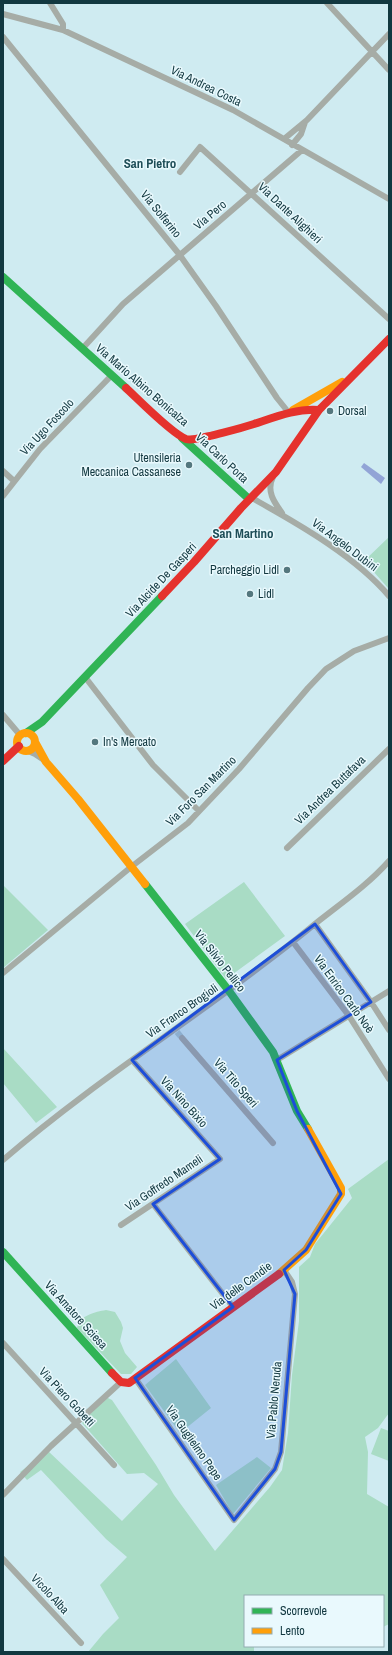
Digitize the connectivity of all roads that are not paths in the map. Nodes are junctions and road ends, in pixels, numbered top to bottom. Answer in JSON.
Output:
{"nodes":[{"id":1,"x":50,"y":3,"type":"edge"},
{"id":2,"x":328,"y":3,"type":"edge"},
{"id":3,"x":3,"y":14,"type":"edge"},
{"id":4,"x":63,"y":30,"type":"junction"},
{"id":5,"x":389,"y":34,"type":"edge"},
{"id":6,"x":3,"y":38,"type":"edge"},
{"id":7,"x":371,"y":52,"type":"junction"},
{"id":8,"x":389,"y":70,"type":"edge"},
{"id":9,"x":307,"y":120,"type":"junction"},
{"id":10,"x":284,"y":139,"type":"junction"},
{"id":11,"x":292,"y":145,"type":"junction"},
{"id":12,"x":302,"y":150,"type":"junction"},
{"id":13,"x":180,"y":172,"type":"dead end"},
{"id":14,"x":252,"y":194,"type":"junction"},
{"id":15,"x":389,"y":199,"type":"edge"},
{"id":16,"x":179,"y":254,"type":"junction"},
{"id":17,"x":3,"y":277,"type":"edge"},
{"id":18,"x":389,"y":319,"type":"edge"},
{"id":19,"x":389,"y":338,"type":"edge"},
{"id":20,"x":82,"y":349,"type":"junction"},
{"id":21,"x":359,"y":370,"type":"junction"},
{"id":22,"x":111,"y":376,"type":"junction"},
{"id":23,"x":318,"y":410,"type":"junction"},
{"id":24,"x":289,"y":413,"type":"junction"},
{"id":25,"x":179,"y":435,"type":"junction"},
{"id":26,"x":3,"y":472,"type":"edge"},
{"id":27,"x":276,"y":472,"type":"junction"},
{"id":28,"x":14,"y":481,"type":"junction"},
{"id":29,"x":259,"y":490,"type":"junction"},
{"id":30,"x":3,"y":496,"type":"edge"},
{"id":31,"x":249,"y":499,"type":"junction"},
{"id":32,"x":274,"y":502,"type":"junction"},
{"id":33,"x":284,"y":515,"type":"junction"},
{"id":34,"x":389,"y":596,"type":"edge"},
{"id":35,"x":389,"y":638,"type":"edge"},
{"id":36,"x":85,"y":677,"type":"junction"},
{"id":37,"x":3,"y":716,"type":"edge"},
{"id":38,"x":42,"y":722,"type":"junction"},
{"id":39,"x":23,"y":734,"type":"junction"},
{"id":40,"x":35,"y":740,"type":"junction"},
{"id":41,"x":22,"y":748,"type":"junction"},
{"id":42,"x":389,"y":749,"type":"edge"},
{"id":43,"x":3,"y":761,"type":"edge"},
{"id":44,"x":46,"y":762,"type":"junction"},
{"id":45,"x":200,"y":811,"type":"junction"},
{"id":46,"x":287,"y":848,"type":"dead end"},
{"id":47,"x":389,"y":861,"type":"edge"},
{"id":48,"x":131,"y":867,"type":"junction"},
{"id":49,"x":315,"y":924,"type":"junction"},
{"id":50,"x":293,"y":942,"type":"junction"},
{"id":51,"x":3,"y":973,"type":"edge"},
{"id":52,"x":229,"y":991,"type":"junction"},
{"id":53,"x":389,"y":991,"type":"edge"},
{"id":54,"x":371,"y":1002,"type":"junction"},
{"id":55,"x":349,"y":1016,"type":"junction"},
{"id":56,"x":389,"y":1030,"type":"edge"},
{"id":57,"x":182,"y":1038,"type":"tunnel mouth"},
{"id":58,"x":132,"y":1060,"type":"junction"},
{"id":59,"x":277,"y":1060,"type":"junction"},
{"id":60,"x":389,"y":1079,"type":"edge"},
{"id":61,"x":273,"y":1143,"type":"dead end"},
{"id":62,"x":220,"y":1159,"type":"joint"},
{"id":63,"x":3,"y":1160,"type":"edge"},
{"id":64,"x":341,"y":1194,"type":"joint"},
{"id":65,"x":153,"y":1204,"type":"junction"},
{"id":66,"x":121,"y":1225,"type":"dead end"},
{"id":67,"x":3,"y":1252,"type":"edge"},
{"id":68,"x":284,"y":1270,"type":"junction"},
{"id":69,"x":233,"y":1307,"type":"junction"},
{"id":70,"x":3,"y":1343,"type":"edge"},
{"id":71,"x":135,"y":1378,"type":"junction"},
{"id":72,"x":121,"y":1382,"type":"junction"},
{"id":73,"x":77,"y":1423,"type":"junction"},
{"id":74,"x":114,"y":1465,"type":"dead end"},
{"id":75,"x":3,"y":1495,"type":"edge"},
{"id":76,"x":234,"y":1520,"type":"joint"},
{"id":77,"x":3,"y":1559,"type":"edge"},
{"id":78,"x":81,"y":1643,"type":"dead end"}],
"edges":[{"from":1,"to":4,"type":"street"},
{"from":2,"to":7,"type":"street"},
{"from":3,"to":4,"type":"street","name":"Via Andrea Costa"},
{"from":4,"to":10,"type":"street","name":"Via Andrea Costa"},
{"from":5,"to":7,"type":"street"},
{"from":6,"to":16,"type":"street","name":"Via Solferino"},
{"from":7,"to":8,"type":"street"},
{"from":7,"to":9,"type":"street"},
{"from":9,"to":10,"type":"street"},
{"from":9,"to":11,"type":"street"},
{"from":10,"to":11,"type":"street","name":"Via Andrea Costa"},
{"from":11,"to":12,"type":"street","name":"Via Andrea Costa"},
{"from":12,"to":14,"type":"street","name":"Via Pero"},
{"from":12,"to":15,"type":"street","name":"Via Andrea Costa"},
{"from":13,"to":14,"type":"street","name":"Via Dante Alighieri"},
{"from":14,"to":16,"type":"street","name":"Via Pero"},
{"from":14,"to":18,"type":"street","name":"Via Dante Alighieri"},
{"from":16,"to":20,"type":"street","name":"Via Pero"},
{"from":16,"to":24,"type":"street","name":"Via Solferino"},
{"from":17,"to":20,"type":"street","name":"Via Mario Albino Bonicalza"},
{"from":19,"to":21,"type":"street"},
{"from":20,"to":22,"type":"street","name":"Via Mario Albino Bonicalza"},
{"from":21,"to":23,"type":"street","name":"Via Alcide De Gasperi"},
{"from":21,"to":24,"type":"street","name":"Via Mario Albino Bonicalza"},
{"from":22,"to":25,"type":"street","name":"Via Mario Albino Bonicalza"},
{"from":22,"to":28,"type":"street","name":"Via Ugo Foscolo"},
{"from":23,"to":24,"type":"street","name":"Via Mario Albino Bonicalza"},
{"from":23,"to":27,"type":"street","name":"Via Alcide De Gasperi"},
{"from":24,"to":25,"type":"street","name":"Via Mario Albino Bonicalza"},
{"from":25,"to":31,"type":"street","name":"Via Carlo Porta"},
{"from":26,"to":28,"type":"street"},
{"from":27,"to":29,"type":"street","name":"Via Alcide De Gasperi"},
{"from":27,"to":32,"type":"street"},
{"from":28,"to":30,"type":"street","name":"Via Ugo Foscolo"},
{"from":29,"to":31,"type":"street","name":"Via Alcide De Gasperi"},
{"from":29,"to":32,"type":"street","name":"Via Angelo Dubini"},
{"from":31,"to":33,"type":"street","name":"Via Angelo Dubini"},
{"from":31,"to":36,"type":"street","name":"Via Alcide De Gasperi"},
{"from":32,"to":33,"type":"street","name":"Via Angelo Dubini"},
{"from":33,"to":34,"type":"street","name":"Via Angelo Dubini"},
{"from":35,"to":45,"type":"street","name":"Via Foro San Martino"},
{"from":36,"to":38,"type":"street","name":"Via Alcide De Gasperi"},
{"from":36,"to":45,"type":"street"},
{"from":37,"to":39,"type":"street"},
{"from":38,"to":39,"type":"street","name":"Via Alcide De Gasperi"},
{"from":38,"to":40,"type":"street","name":"Via Alcide De Gasperi"},
{"from":39,"to":40,"type":"street"},
{"from":39,"to":41,"type":"street"},
{"from":40,"to":41,"type":"street"},
{"from":40,"to":44,"type":"street","name":"Via Silvio Pellico"},
{"from":41,"to":43,"type":"street"},
{"from":41,"to":44,"type":"street","name":"Via Silvio Pellico"},
{"from":42,"to":46,"type":"street","name":"Via Andrea Buttafava"},
{"from":44,"to":48,"type":"street","name":"Via Silvio Pellico"},
{"from":45,"to":48,"type":"street","name":"Via Foro San Martino"},
{"from":47,"to":49,"type":"street","name":"Via Franco Brogioli"},
{"from":48,"to":51,"type":"street","name":"Via Foro San Martino"},
{"from":48,"to":52,"type":"street","name":"Via Silvio Pellico"},
{"from":49,"to":50,"type":"street","name":"Via Franco Brogioli"},
{"from":49,"to":54,"type":"street"},
{"from":50,"to":52,"type":"street","name":"Via Franco Brogioli"},
{"from":50,"to":55,"type":"street","name":"Via Enrico Carlo Noè"},
{"from":52,"to":58,"type":"street","name":"Via Franco Brogioli"},
{"from":52,"to":59,"type":"street","name":"Via Silvio Pellico"},
{"from":53,"to":54,"type":"street"},
{"from":54,"to":55,"type":"street"},
{"from":54,"to":56,"type":"street"},
{"from":55,"to":59,"type":"street"},
{"from":55,"to":60,"type":"street","name":"Via Enrico Carlo Noè"},
{"from":57,"to":61,"type":"street","name":"Via Tito Speri"},
{"from":58,"to":62,"type":"street","name":"Via Nino Bixio"},
{"from":58,"to":63,"type":"street","name":"Via Franco Brogioli"},
{"from":59,"to":64,"type":"street","name":"Via Silvio Pellico"},
{"from":62,"to":65,"type":"street","name":"Via Goffredo Mameli"},
{"from":64,"to":68,"type":"street","name":"Via delle Candie"},
{"from":65,"to":66,"type":"street","name":"Via Goffredo Mameli"},
{"from":65,"to":69,"type":"street"},
{"from":67,"to":72,"type":"street","name":"Via Amatore Sciesa"},
{"from":68,"to":69,"type":"street","name":"Via delle Candie"},
{"from":68,"to":76,"type":"street","name":"Via Pablo Neruda"},
{"from":69,"to":71,"type":"street","name":"Via delle Candie"},
{"from":70,"to":73,"type":"street","name":"Via Piero Gobetti"},
{"from":71,"to":72,"type":"street"},
{"from":71,"to":76,"type":"street","name":"Via Guglielmo Pepe"},
{"from":72,"to":73,"type":"street"},
{"from":73,"to":74,"type":"street","name":"Via Piero Gobetti"},
{"from":73,"to":75,"type":"street"},
{"from":77,"to":78,"type":"street","name":"Vicolo Alba"}]}
